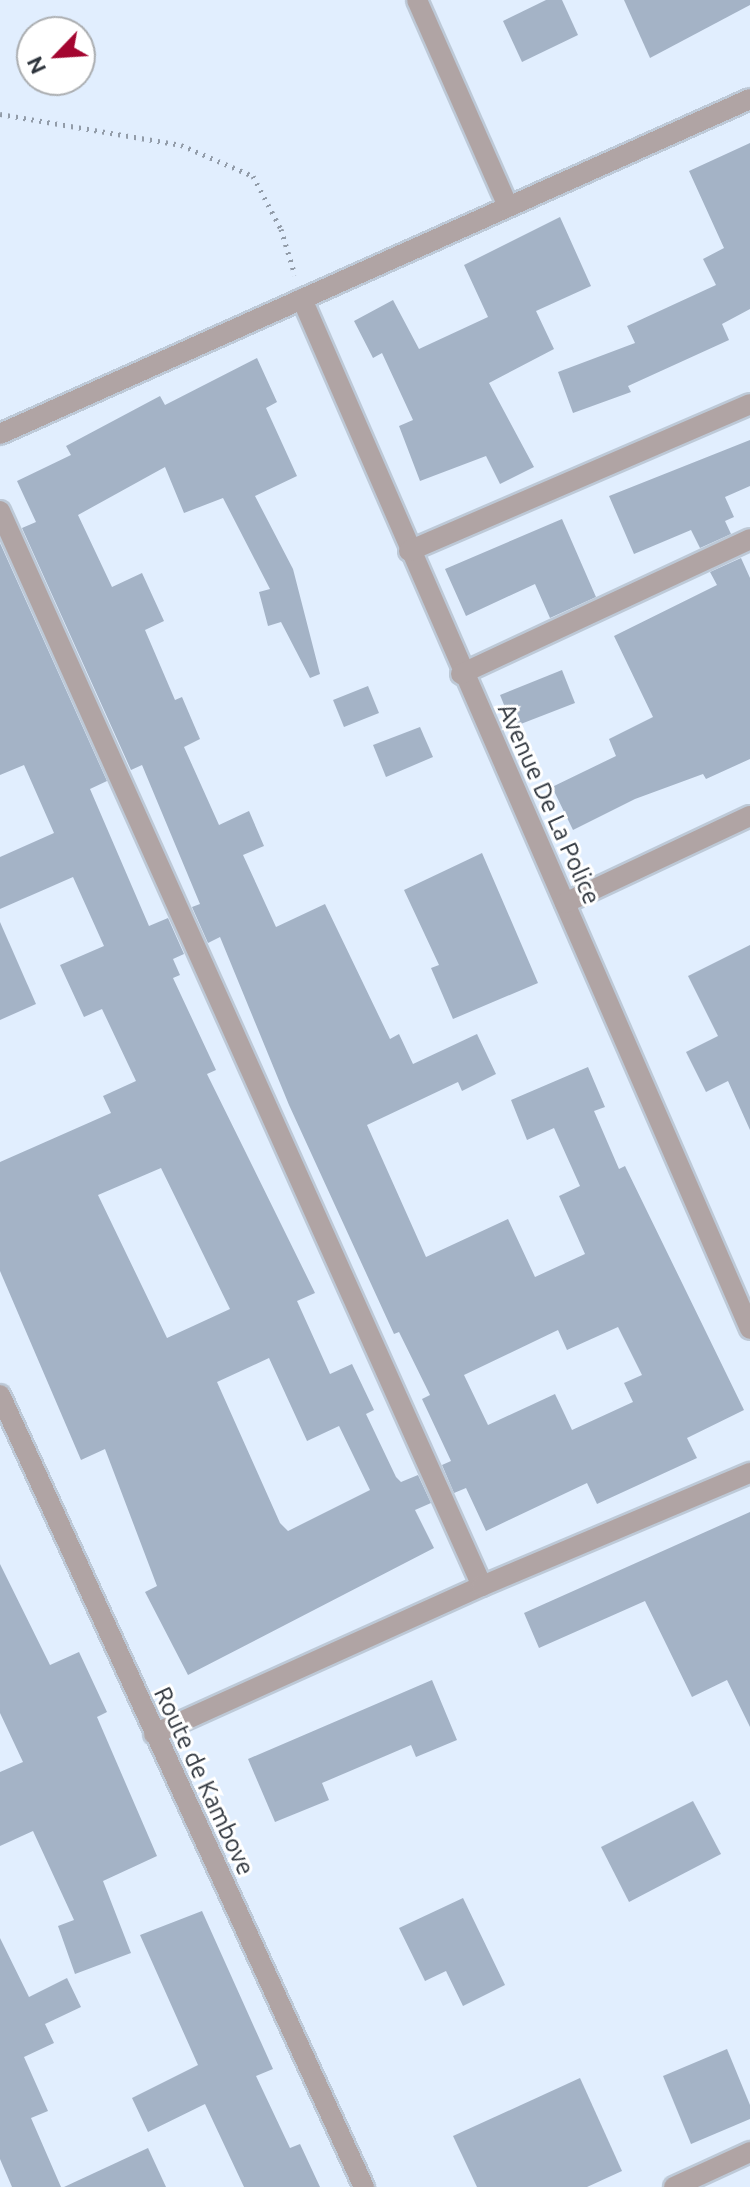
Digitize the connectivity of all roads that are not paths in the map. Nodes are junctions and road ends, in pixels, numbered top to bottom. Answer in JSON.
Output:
{"nodes":[{"id":1,"x":417,"y":0,"type":"edge"},
{"id":2,"x":750,"y":99,"type":"edge"},
{"id":3,"x":508,"y":206,"type":"junction"},
{"id":4,"x":302,"y":299,"type":"junction"},
{"id":5,"x":750,"y":404,"type":"edge"},
{"id":6,"x":0,"y":434,"type":"edge"},
{"id":7,"x":0,"y":511,"type":"edge"},
{"id":8,"x":750,"y":539,"type":"edge"},
{"id":9,"x":409,"y":551,"type":"junction"},
{"id":10,"x":461,"y":674,"type":"junction"},
{"id":11,"x":750,"y":816,"type":"edge"},
{"id":12,"x":565,"y":903,"type":"junction"},
{"id":13,"x":750,"y":1329,"type":"edge"},
{"id":14,"x":0,"y":1395,"type":"edge"},
{"id":15,"x":750,"y":1473,"type":"edge"},
{"id":16,"x":482,"y":1586,"type":"junction"},
{"id":17,"x":154,"y":1734,"type":"junction"},
{"id":18,"x":746,"y":2154,"type":"edge"},
{"id":19,"x":750,"y":2175,"type":"edge"},
{"id":20,"x":364,"y":2187,"type":"edge"},
{"id":21,"x":674,"y":2187,"type":"edge"}],
"edges":[{"from":1,"to":3,"type":"street"},
{"from":2,"to":3,"type":"street"},
{"from":3,"to":4,"type":"street"},
{"from":4,"to":6,"type":"street"},
{"from":4,"to":9,"type":"street","name":"Avenue De La Police"},
{"from":5,"to":9,"type":"street"},
{"from":7,"to":16,"type":"street"},
{"from":8,"to":10,"type":"street"},
{"from":9,"to":10,"type":"street","name":"Avenue De La Police"},
{"from":10,"to":12,"type":"street","name":"Avenue De La Police"},
{"from":11,"to":12,"type":"street"},
{"from":12,"to":13,"type":"street","name":"Avenue De La Police"},
{"from":14,"to":17,"type":"street","name":"Route de Kambove"},
{"from":15,"to":16,"type":"street"},
{"from":16,"to":17,"type":"street"},
{"from":17,"to":20,"type":"street","name":"Route de Kambove"},
{"from":18,"to":19,"type":"street"},
{"from":18,"to":21,"type":"street"}]}
